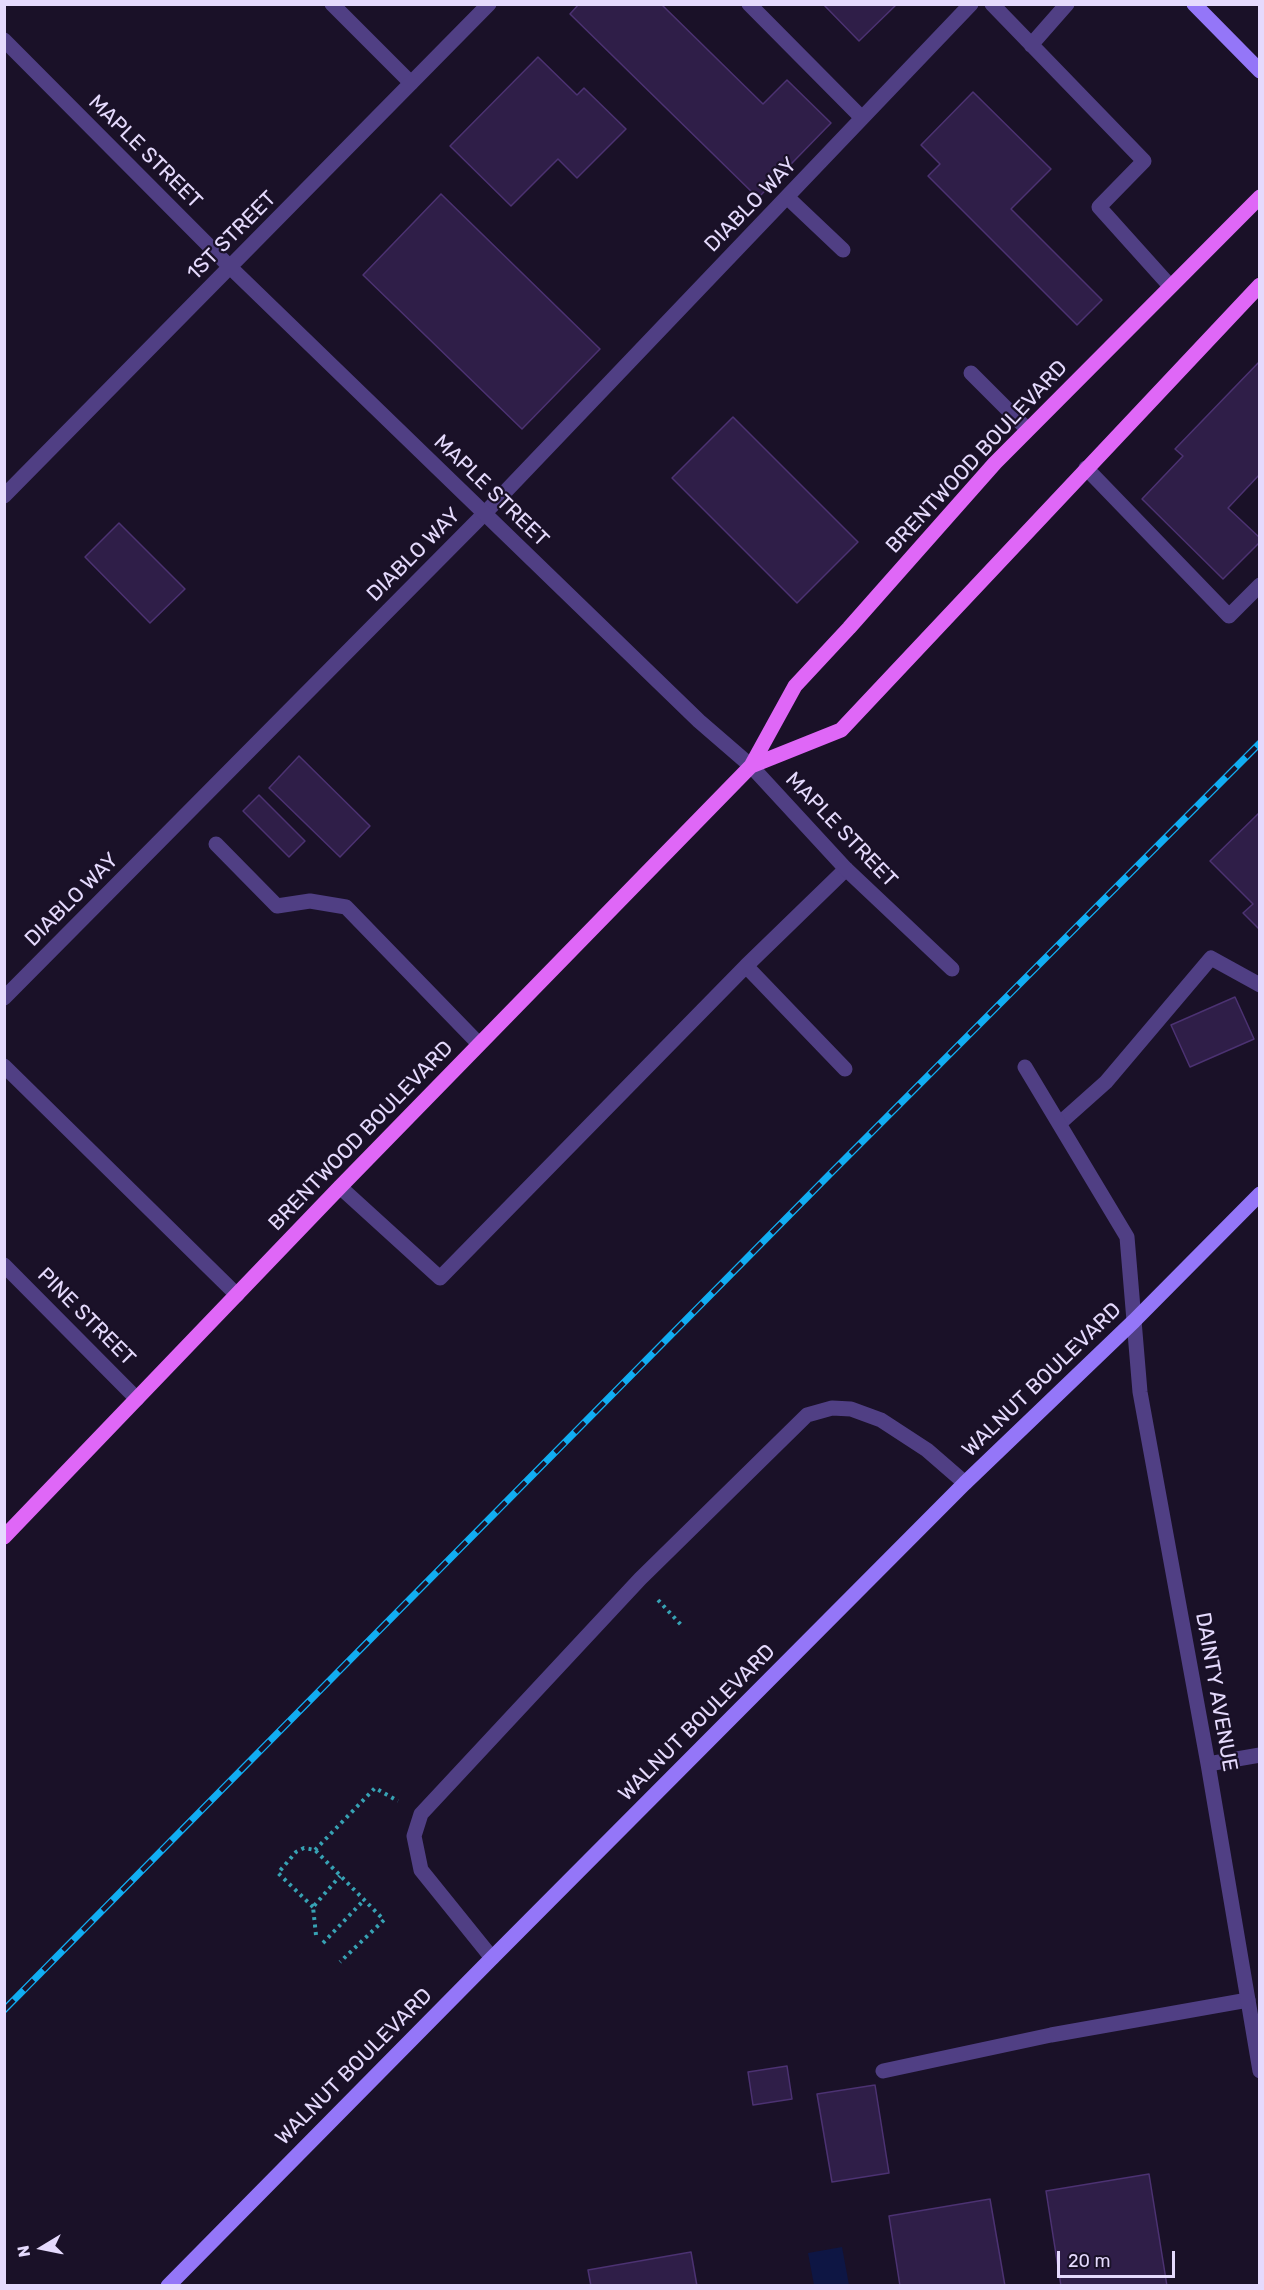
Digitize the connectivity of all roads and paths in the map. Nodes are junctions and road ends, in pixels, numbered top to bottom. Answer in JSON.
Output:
{"nodes":[{"id":1,"x":332,"y":4,"type":"edge"},
{"id":2,"x":489,"y":4,"type":"edge"},
{"id":3,"x":749,"y":4,"type":"edge"},
{"id":4,"x":971,"y":4,"type":"edge"},
{"id":5,"x":992,"y":4,"type":"edge"},
{"id":6,"x":1067,"y":4,"type":"edge"},
{"id":7,"x":1194,"y":4,"type":"edge"},
{"id":8,"x":4,"y":40,"type":"edge"},
{"id":9,"x":1031,"y":45,"type":"junction"},
{"id":10,"x":1260,"y":72,"type":"edge"},
{"id":11,"x":411,"y":83,"type":"junction"},
{"id":12,"x":862,"y":118,"type":"junction"},
{"id":13,"x":788,"y":197,"type":"junction"},
{"id":14,"x":1260,"y":197,"type":"edge"},
{"id":15,"x":843,"y":250,"type":"dead end"},
{"id":16,"x":230,"y":267,"type":"junction"},
{"id":17,"x":1260,"y":285,"type":"edge"},
{"id":18,"x":1170,"y":286,"type":"junction"},
{"id":19,"x":971,"y":373,"type":"dead end"},
{"id":20,"x":1027,"y":429,"type":"junction"},
{"id":21,"x":1086,"y":468,"type":"junction"},
{"id":22,"x":4,"y":496,"type":"edge"},
{"id":23,"x":484,"y":514,"type":"junction"},
{"id":24,"x":1260,"y":585,"type":"edge"},
{"id":25,"x":751,"y":766,"type":"junction"},
{"id":26,"x":216,"y":844,"type":"dead end"},
{"id":27,"x":846,"y":869,"type":"junction"},
{"id":28,"x":746,"y":966,"type":"junction"},
{"id":29,"x":952,"y":969,"type":"dead end"},
{"id":30,"x":1260,"y":985,"type":"edge"},
{"id":31,"x":4,"y":998,"type":"edge"},
{"id":32,"x":479,"y":1044,"type":"junction"},
{"id":33,"x":4,"y":1066,"type":"edge"},
{"id":34,"x":1025,"y":1067,"type":"dead end"},
{"id":35,"x":845,"y":1069,"type":"dead end"},
{"id":36,"x":1060,"y":1123,"type":"junction"},
{"id":37,"x":340,"y":1187,"type":"junction"},
{"id":38,"x":1260,"y":1194,"type":"edge"},
{"id":39,"x":4,"y":1265,"type":"edge"},
{"id":40,"x":237,"y":1295,"type":"junction"},
{"id":41,"x":1134,"y":1321,"type":"junction"},
{"id":42,"x":137,"y":1399,"type":"junction"},
{"id":43,"x":965,"y":1484,"type":"junction"},
{"id":44,"x":4,"y":1537,"type":"edge"},
{"id":45,"x":640,"y":1579,"type":"junction"},
{"id":46,"x":683,"y":1627,"type":"dead end"},
{"id":47,"x":1260,"y":1755,"type":"edge"},
{"id":48,"x":1208,"y":1764,"type":"junction"},
{"id":49,"x":421,"y":1814,"type":"junction"},
{"id":50,"x":315,"y":1850,"type":"junction"},
{"id":51,"x":340,"y":1876,"type":"junction"},
{"id":52,"x":364,"y":1900,"type":"junction"},
{"id":53,"x":313,"y":1907,"type":"junction"},
{"id":54,"x":316,"y":1935,"type":"dead end"},
{"id":55,"x":323,"y":1943,"type":"dead end"},
{"id":56,"x":492,"y":1958,"type":"junction"},
{"id":57,"x":340,"y":1962,"type":"dead end"},
{"id":58,"x":1248,"y":2000,"type":"junction"},
{"id":59,"x":883,"y":2070,"type":"dead end"},
{"id":60,"x":1260,"y":2071,"type":"edge"},
{"id":61,"x":168,"y":2286,"type":"edge"}],
"edges":[{"from":1,"to":11,"type":"street"},
{"from":2,"to":11,"type":"street","name":"1ST STREET"},
{"from":3,"to":12,"type":"street"},
{"from":4,"to":12,"type":"street","name":"DIABLO WAY"},
{"from":5,"to":9,"type":"street"},
{"from":6,"to":9,"type":"street"},
{"from":7,"to":10,"type":"street"},
{"from":8,"to":16,"type":"street","name":"MAPLE STREET"},
{"from":9,"to":18,"type":"street"},
{"from":11,"to":16,"type":"street","name":"1ST STREET"},
{"from":12,"to":13,"type":"street","name":"DIABLO WAY"},
{"from":13,"to":15,"type":"street"},
{"from":13,"to":23,"type":"street","name":"DIABLO WAY"},
{"from":14,"to":18,"type":"main road","name":"BRENTWOOD BOULEVARD"},
{"from":16,"to":22,"type":"street","name":"1ST STREET"},
{"from":16,"to":23,"type":"street","name":"MAPLE STREET"},
{"from":17,"to":21,"type":"main road","name":"BRENTWOOD BOULEVARD"},
{"from":18,"to":20,"type":"main road","name":"BRENTWOOD BOULEVARD"},
{"from":19,"to":20,"type":"street"},
{"from":20,"to":25,"type":"main road","name":"BRENTWOOD BOULEVARD"},
{"from":21,"to":24,"type":"street"},
{"from":21,"to":25,"type":"main road","name":"BRENTWOOD BOULEVARD"},
{"from":23,"to":25,"type":"street","name":"MAPLE STREET"},
{"from":23,"to":31,"type":"street","name":"DIABLO WAY"},
{"from":25,"to":27,"type":"street","name":"MAPLE STREET"},
{"from":25,"to":32,"type":"main road","name":"BRENTWOOD BOULEVARD"},
{"from":26,"to":32,"type":"street"},
{"from":27,"to":28,"type":"street"},
{"from":27,"to":29,"type":"street","name":"MAPLE STREET"},
{"from":28,"to":35,"type":"street"},
{"from":28,"to":37,"type":"street"},
{"from":30,"to":36,"type":"street"},
{"from":32,"to":37,"type":"main road","name":"BRENTWOOD BOULEVARD"},
{"from":33,"to":40,"type":"street"},
{"from":34,"to":36,"type":"street"},
{"from":36,"to":41,"type":"street"},
{"from":37,"to":40,"type":"main road","name":"BRENTWOOD BOULEVARD"},
{"from":38,"to":41,"type":"street","name":"WALNUT BOULEVARD"},
{"from":39,"to":42,"type":"street","name":"PINE STREET"},
{"from":40,"to":42,"type":"main road","name":"BRENTWOOD BOULEVARD"},
{"from":41,"to":43,"type":"street","name":"WALNUT BOULEVARD"},
{"from":41,"to":48,"type":"street","name":"DAINTY AVENUE"},
{"from":42,"to":44,"type":"main road","name":"BRENTWOOD BOULEVARD"},
{"from":43,"to":45,"type":"street"},
{"from":43,"to":56,"type":"street","name":"WALNUT BOULEVARD"},
{"from":45,"to":46,"type":"path"},
{"from":45,"to":49,"type":"street"},
{"from":47,"to":48,"type":"street"},
{"from":48,"to":58,"type":"street","name":"DAINTY AVENUE"},
{"from":49,"to":50,"type":"path"},
{"from":49,"to":56,"type":"street"},
{"from":50,"to":51,"type":"path"},
{"from":50,"to":53,"type":"path"},
{"from":51,"to":52,"type":"path"},
{"from":51,"to":53,"type":"path"},
{"from":52,"to":55,"type":"path"},
{"from":52,"to":57,"type":"path"},
{"from":53,"to":54,"type":"path"},
{"from":56,"to":61,"type":"street","name":"WALNUT BOULEVARD"},
{"from":58,"to":59,"type":"street"},
{"from":58,"to":60,"type":"street","name":"DAINTY AVENUE"}]}
